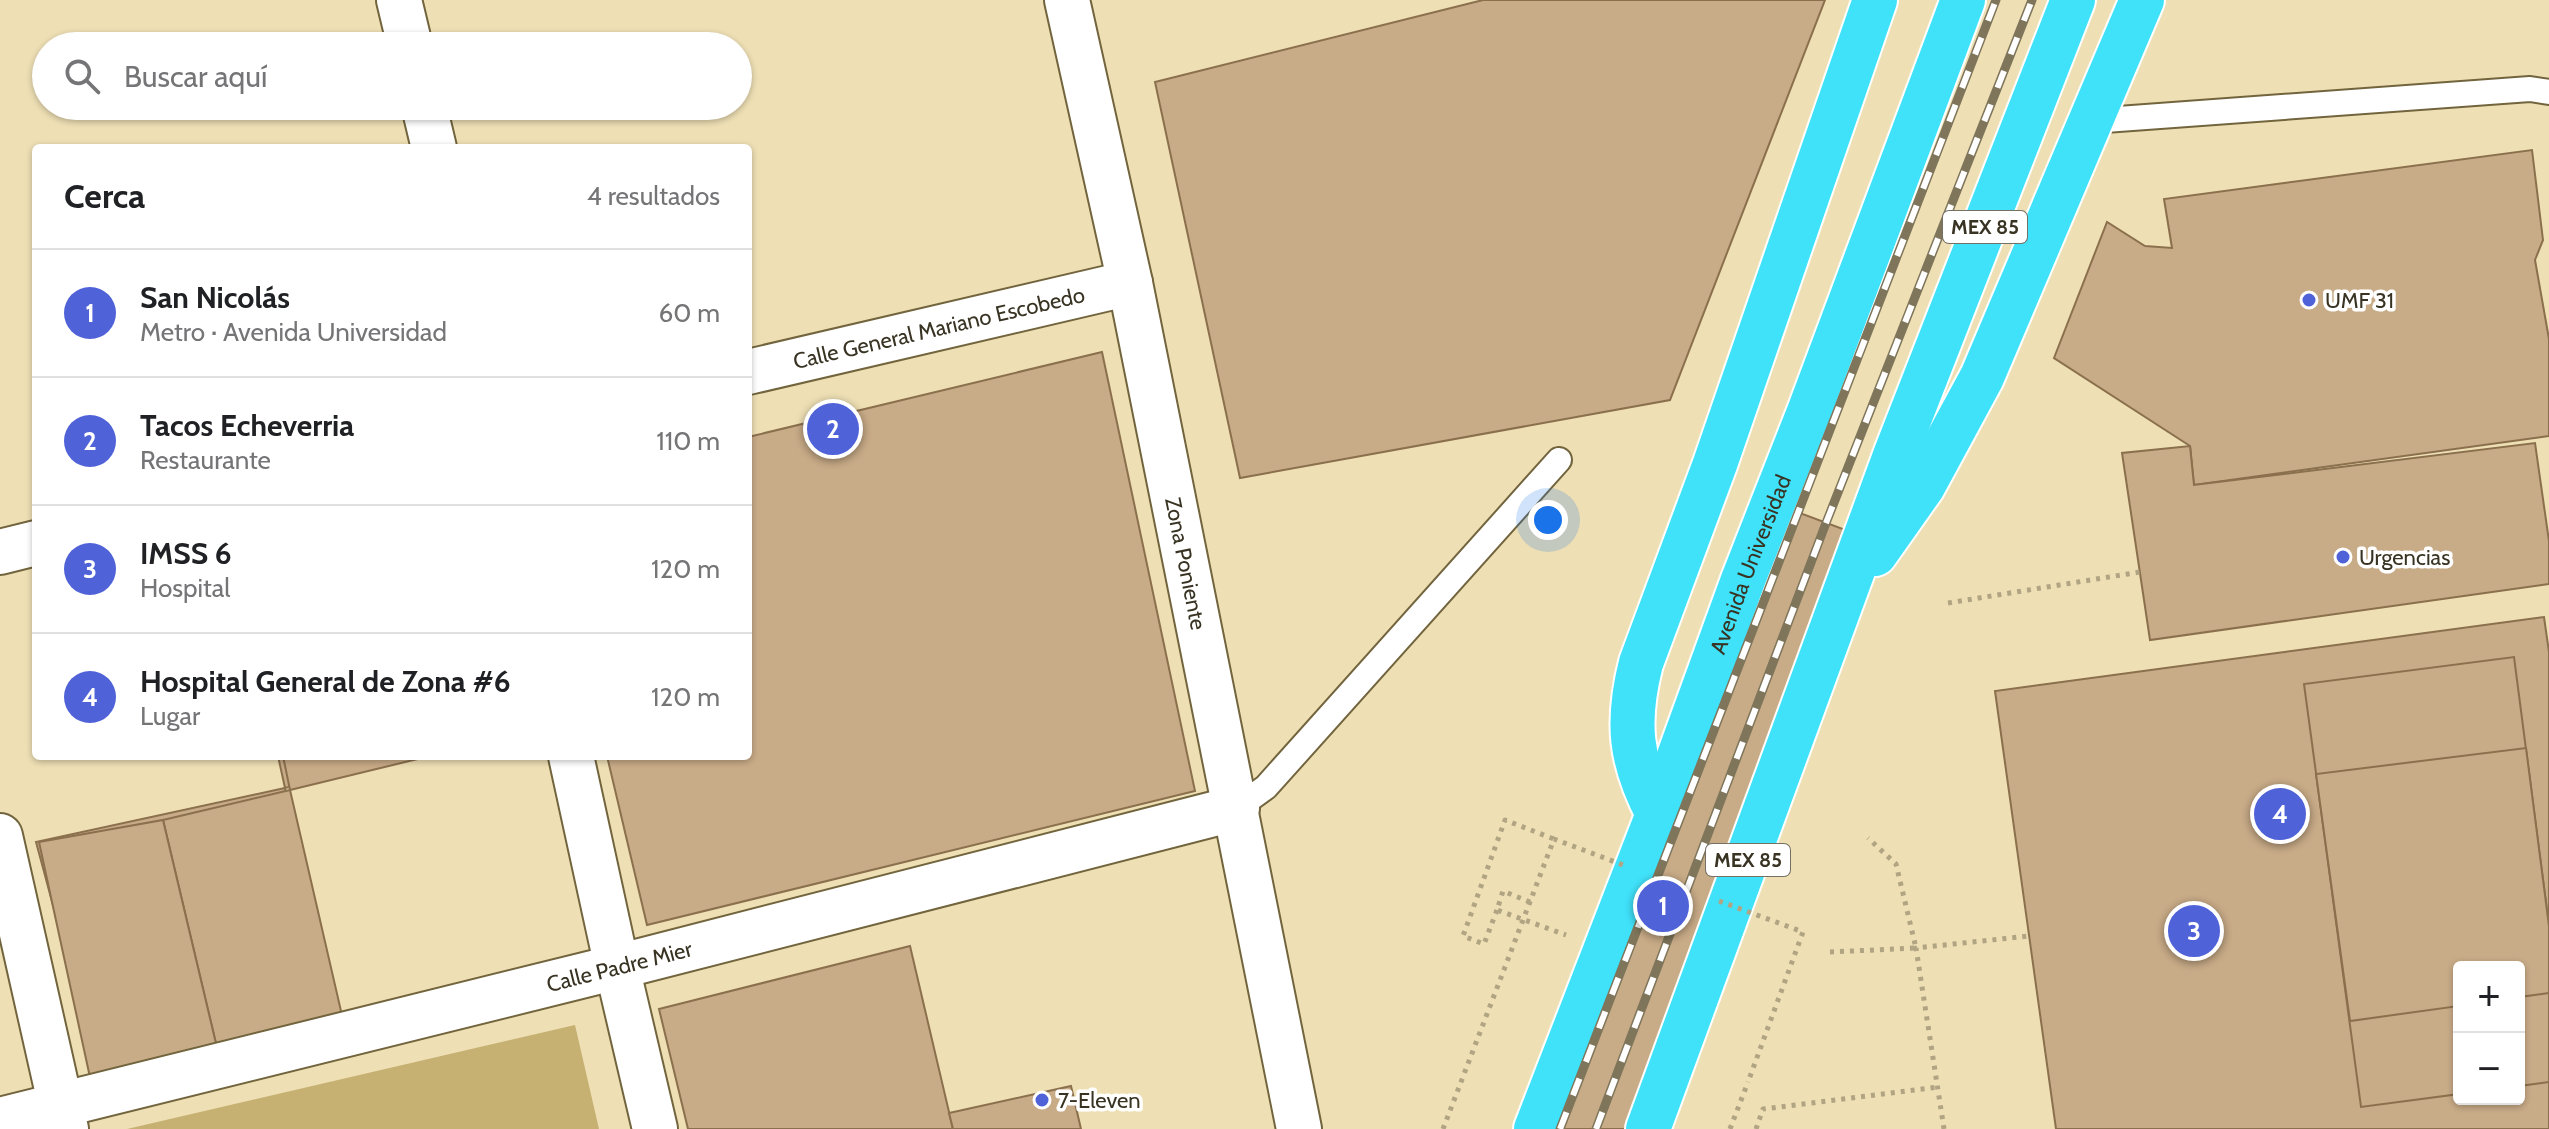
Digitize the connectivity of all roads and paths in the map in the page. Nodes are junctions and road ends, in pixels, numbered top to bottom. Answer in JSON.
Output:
{"nodes":[{"id":1,"x":399,"y":0,"type":"edge"},
{"id":2,"x":1067,"y":0,"type":"edge"},
{"id":3,"x":1875,"y":0,"type":"edge"},
{"id":4,"x":1963,"y":0,"type":"edge"},
{"id":5,"x":2073,"y":0,"type":"edge"},
{"id":6,"x":2142,"y":0,"type":"edge"},
{"id":7,"x":407,"y":32,"type":"edge"},
{"id":8,"x":2549,"y":92,"type":"edge"},
{"id":9,"x":427,"y":120,"type":"edge"},
{"id":10,"x":2091,"y":121,"type":"junction"},
{"id":11,"x":433,"y":144,"type":"edge"},
{"id":12,"x":1130,"y":283,"type":"junction"},
{"id":13,"x":752,"y":371,"type":"edge"},
{"id":14,"x":1559,"y":460,"type":"dead end"},
{"id":15,"x":32,"y":544,"type":"edge"},
{"id":16,"x":0,"y":552,"type":"edge"},
{"id":17,"x":2140,"y":572,"type":"dead end"},
{"id":18,"x":1847,"y":590,"type":"junction"},
{"id":19,"x":1948,"y":603,"type":"dead end"},
{"id":20,"x":572,"y":760,"type":"edge"},
{"id":21,"x":1237,"y":808,"type":"junction"},
{"id":22,"x":1658,"y":814,"type":"junction"},
{"id":23,"x":0,"y":836,"type":"edge"},
{"id":24,"x":1868,"y":838,"type":"dead end"},
{"id":25,"x":1554,"y":839,"type":"junction"},
{"id":26,"x":1626,"y":866,"type":"dead end"},
{"id":27,"x":1719,"y":901,"type":"dead end"},
{"id":28,"x":1530,"y":902,"type":"junction"},
{"id":29,"x":1497,"y":910,"type":"junction"},
{"id":30,"x":2029,"y":936,"type":"dead end"},
{"id":31,"x":1916,"y":948,"type":"junction"},
{"id":32,"x":1605,"y":949,"type":"junction"},
{"id":33,"x":1830,"y":952,"type":"dead end"},
{"id":34,"x":617,"y":967,"type":"junction"},
{"id":35,"x":1938,"y":1087,"type":"junction"},
{"id":36,"x":63,"y":1118,"type":"edge"},
{"id":37,"x":0,"y":1120,"type":"edge"},
{"id":38,"x":655,"y":1129,"type":"edge"},
{"id":39,"x":1299,"y":1129,"type":"edge"},
{"id":40,"x":1443,"y":1129,"type":"edge"},
{"id":41,"x":1536,"y":1129,"type":"edge"},
{"id":42,"x":1648,"y":1129,"type":"edge"},
{"id":43,"x":1730,"y":1129,"type":"edge"},
{"id":44,"x":1756,"y":1129,"type":"edge"},
{"id":45,"x":1944,"y":1129,"type":"edge"}],
"edges":[{"from":1,"to":7,"type":"street"},
{"from":2,"to":12,"type":"street","name":"Zona Poniente"},
{"from":3,"to":22,"type":"highway"},
{"from":4,"to":22,"type":"highway","name":"Avenida Universidad"},
{"from":5,"to":18,"type":"highway","number":"MEX 85"},
{"from":6,"to":10,"type":"highway"},
{"from":8,"to":10,"type":"lane"},
{"from":9,"to":11,"type":"street"},
{"from":10,"to":18,"type":"highway"},
{"from":12,"to":13,"type":"street","name":"Calle General Mariano Escobedo"},
{"from":12,"to":21,"type":"street","name":"Zona Poniente"},
{"from":14,"to":21,"type":"lane"},
{"from":15,"to":16,"type":"street"},
{"from":17,"to":19,"type":"path"},
{"from":18,"to":42,"type":"highway","number":"MEX 85"},
{"from":20,"to":34,"type":"street"},
{"from":21,"to":34,"type":"street","name":"Calle Padre Mier"},
{"from":21,"to":39,"type":"street","name":"Zona Poniente"},
{"from":22,"to":32,"type":"highway","name":"Avenida Universidad"},
{"from":23,"to":36,"type":"street"},
{"from":24,"to":31,"type":"path"},
{"from":25,"to":26,"type":"path","bridge":true},
{"from":25,"to":28,"type":"path","bridge":true},
{"from":25,"to":29,"type":"path"},
{"from":27,"to":43,"type":"path","bridge":true},
{"from":28,"to":29,"type":"path"},
{"from":28,"to":40,"type":"path","bridge":true},
{"from":29,"to":32,"type":"path"},
{"from":30,"to":31,"type":"path"},
{"from":31,"to":33,"type":"path"},
{"from":31,"to":35,"type":"path"},
{"from":32,"to":41,"type":"highway","name":"Avenida Universidad"},
{"from":34,"to":36,"type":"street","name":"Calle Padre Mier"},
{"from":34,"to":38,"type":"street"},
{"from":35,"to":44,"type":"path"},
{"from":35,"to":45,"type":"path"},
{"from":36,"to":37,"type":"street","name":"Calle Padre Mier"}]}
